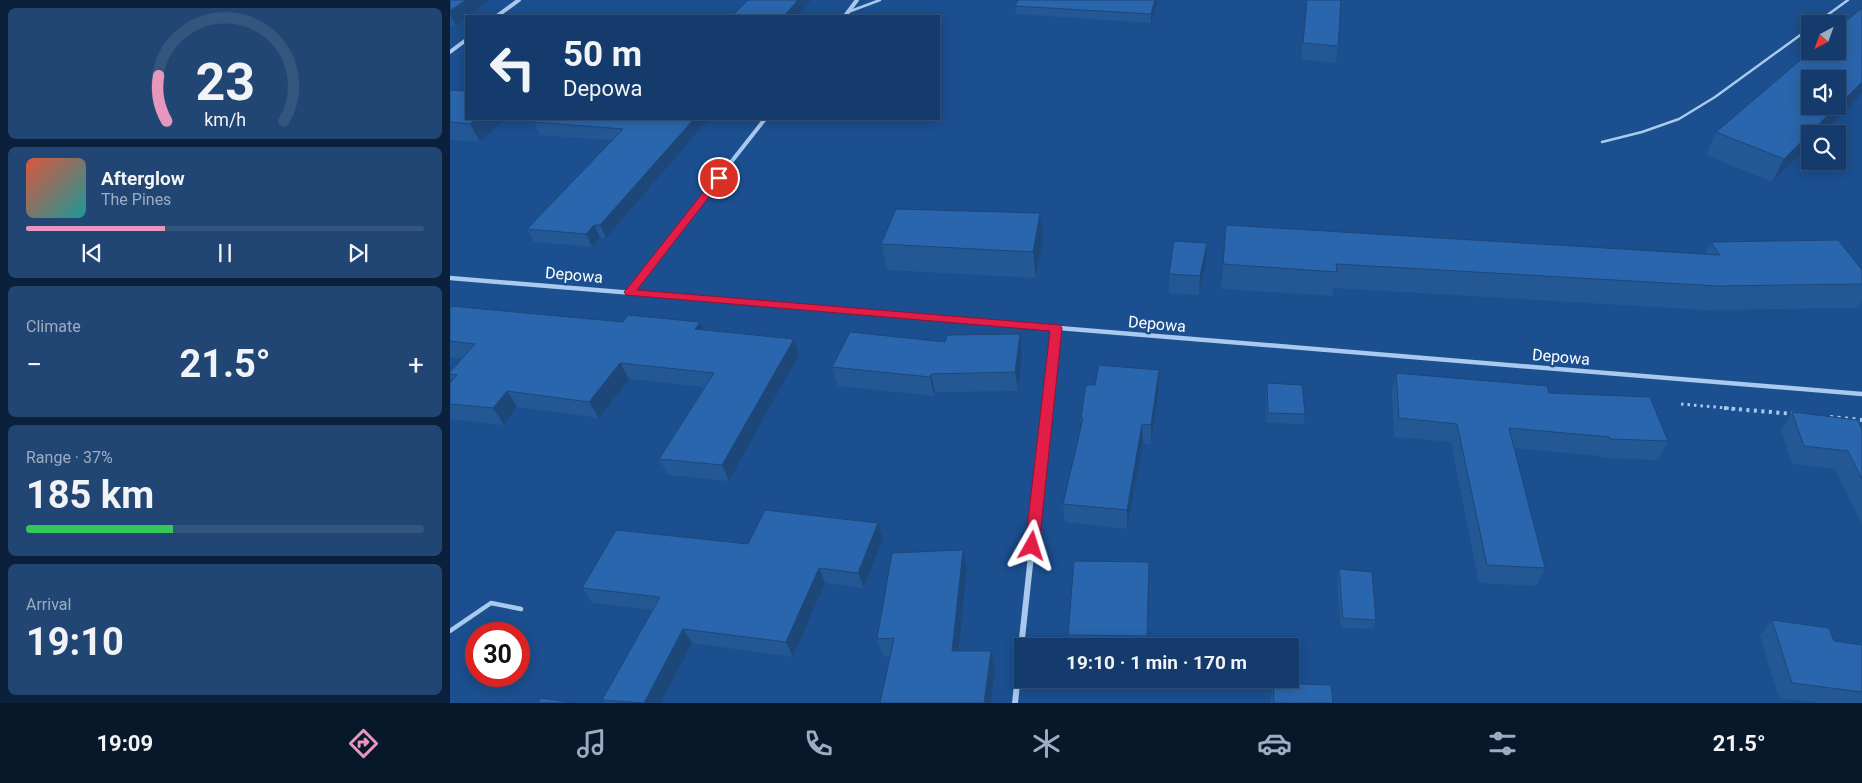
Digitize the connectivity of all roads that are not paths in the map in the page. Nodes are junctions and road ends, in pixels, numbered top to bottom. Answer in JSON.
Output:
{"nodes":[{"id":1,"x":519,"y":0,"type":"edge"},
{"id":2,"x":857,"y":0,"type":"edge"},
{"id":3,"x":880,"y":0,"type":"edge"},
{"id":4,"x":1848,"y":0,"type":"edge"},
{"id":5,"x":848,"y":12,"type":"junction"},
{"id":6,"x":498,"y":15,"type":"edge"},
{"id":7,"x":846,"y":15,"type":"edge"},
{"id":8,"x":1827,"y":15,"type":"edge"},
{"id":9,"x":1801,"y":35,"type":"edge"},
{"id":10,"x":465,"y":41,"type":"edge"},
{"id":11,"x":450,"y":52,"type":"edge"},
{"id":12,"x":764,"y":120,"type":"edge"},
{"id":13,"x":1602,"y":142,"type":"dead end"},
{"id":14,"x":450,"y":278,"type":"edge"},
{"id":15,"x":629,"y":292,"type":"junction"},
{"id":16,"x":1056,"y":328,"type":"junction"},
{"id":17,"x":1862,"y":394,"type":"edge"},
{"id":18,"x":521,"y":609,"type":"dead end"},
{"id":19,"x":450,"y":630,"type":"edge"},
{"id":20,"x":1015,"y":703,"type":"edge"}],
"edges":[{"from":1,"to":6,"type":"street"},
{"from":2,"to":5,"type":"street"},
{"from":3,"to":5,"type":"lane"},
{"from":4,"to":8,"type":"lane"},
{"from":5,"to":7,"type":"street"},
{"from":9,"to":13,"type":"lane"},
{"from":10,"to":11,"type":"street"},
{"from":12,"to":15,"type":"street"},
{"from":14,"to":15,"type":"street","name":"Depowa"},
{"from":15,"to":16,"type":"street","name":"Depowa"},
{"from":16,"to":17,"type":"street","name":"Depowa"},
{"from":16,"to":20,"type":"street"},
{"from":18,"to":19,"type":"lane"}]}
